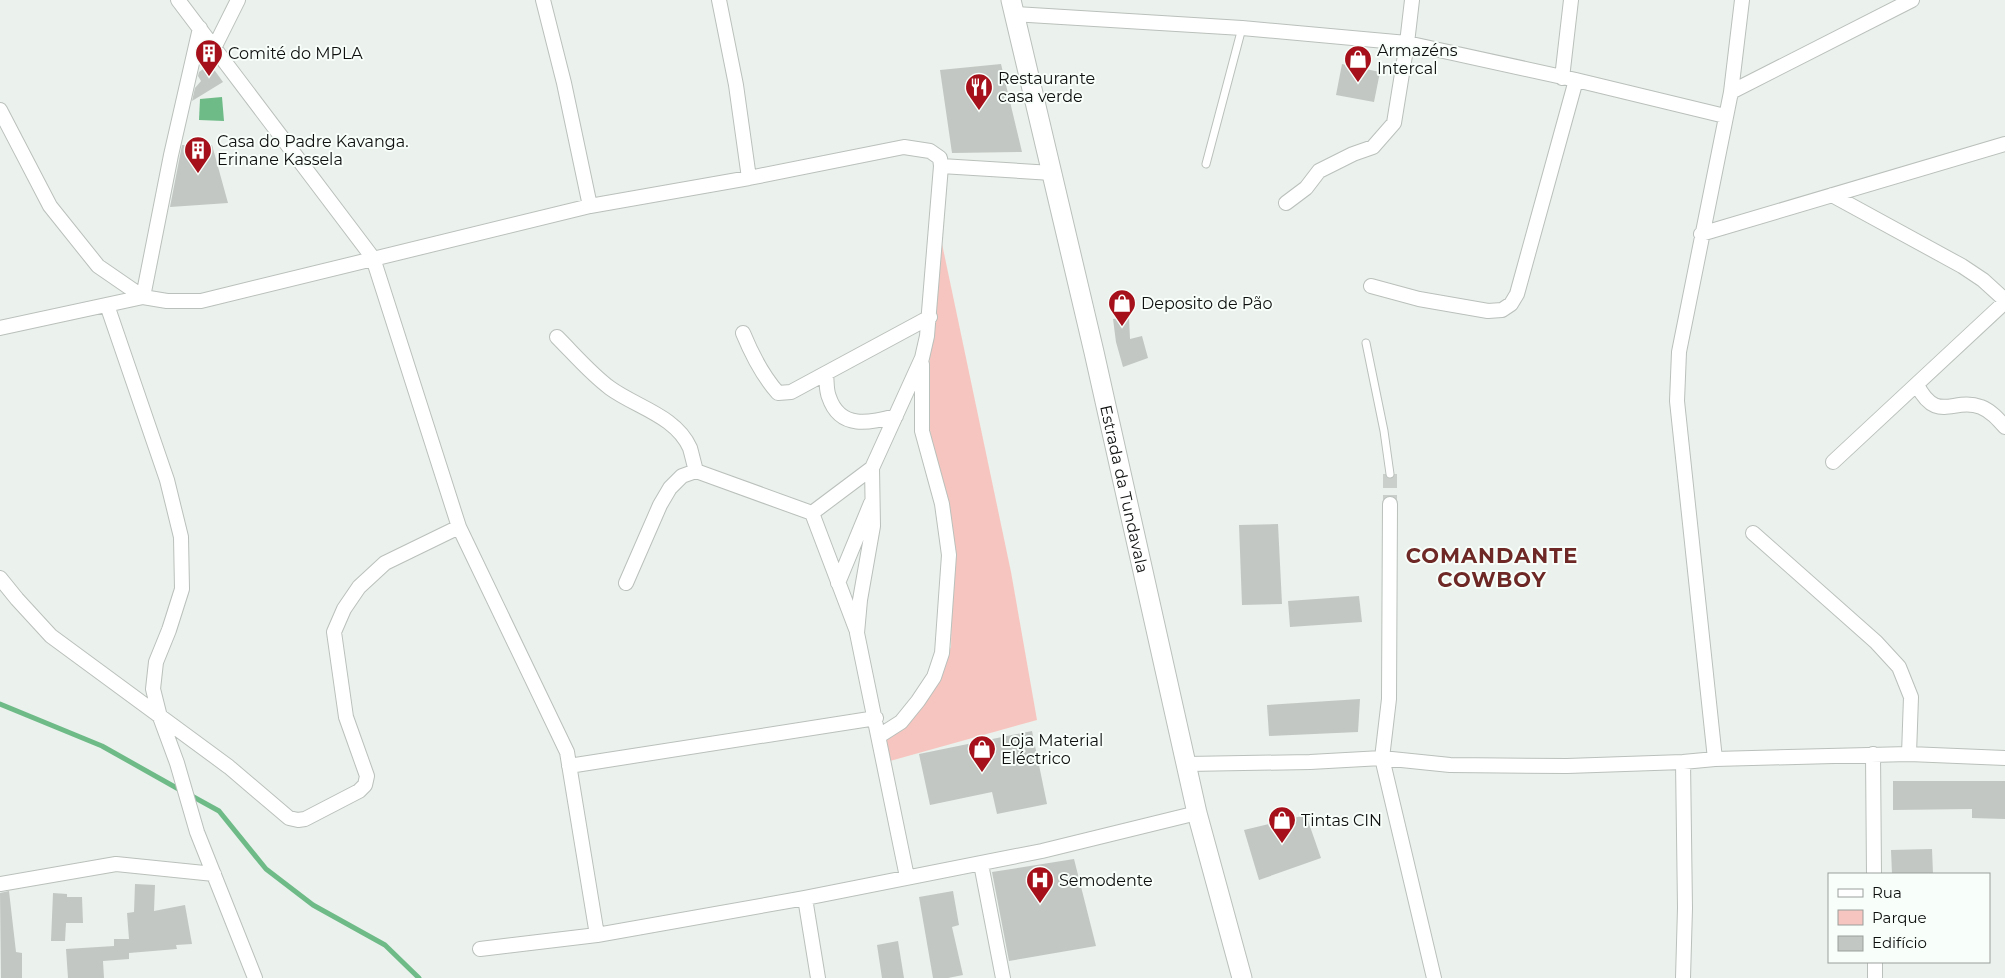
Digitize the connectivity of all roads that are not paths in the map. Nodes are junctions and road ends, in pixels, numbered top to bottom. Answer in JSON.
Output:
{"nodes":[{"id":1,"x":178,"y":0,"type":"edge"},
{"id":2,"x":238,"y":0,"type":"edge"},
{"id":3,"x":543,"y":0,"type":"edge"},
{"id":4,"x":719,"y":0,"type":"edge"},
{"id":5,"x":1412,"y":0,"type":"edge"},
{"id":6,"x":1571,"y":0,"type":"edge"},
{"id":7,"x":1742,"y":0,"type":"edge"},
{"id":8,"x":1912,"y":0,"type":"edge"},
{"id":9,"x":1012,"y":7,"type":"edge"},
{"id":10,"x":200,"y":28,"type":"junction"},
{"id":11,"x":1242,"y":28,"type":"junction"},
{"id":12,"x":1407,"y":43,"type":"junction"},
{"id":13,"x":214,"y":48,"type":"junction"},
{"id":14,"x":1569,"y":79,"type":"junction"},
{"id":15,"x":1731,"y":92,"type":"junction"},
{"id":16,"x":0,"y":110,"type":"edge"},
{"id":17,"x":1725,"y":116,"type":"junction"},
{"id":18,"x":2005,"y":144,"type":"edge"},
{"id":19,"x":1206,"y":164,"type":"dead end"},
{"id":20,"x":941,"y":166,"type":"junction"},
{"id":21,"x":1052,"y":173,"type":"junction"},
{"id":22,"x":750,"y":178,"type":"junction"},
{"id":23,"x":1832,"y":195,"type":"junction"},
{"id":24,"x":1286,"y":203,"type":"dead end"},
{"id":25,"x":590,"y":206,"type":"junction"},
{"id":26,"x":1701,"y":234,"type":"junction"},
{"id":27,"x":373,"y":258,"type":"junction"},
{"id":28,"x":1371,"y":286,"type":"dead end"},
{"id":29,"x":143,"y":297,"type":"junction"},
{"id":30,"x":2005,"y":301,"type":"edge"},
{"id":31,"x":107,"y":305,"type":"junction"},
{"id":32,"x":930,"y":317,"type":"junction"},
{"id":33,"x":0,"y":328,"type":"edge"},
{"id":34,"x":743,"y":332,"type":"dead end"},
{"id":35,"x":557,"y":337,"type":"dead end"},
{"id":36,"x":1366,"y":343,"type":"dead end"},
{"id":37,"x":922,"y":358,"type":"junction"},
{"id":38,"x":826,"y":374,"type":"junction"},
{"id":39,"x":1917,"y":385,"type":"junction"},
{"id":40,"x":896,"y":416,"type":"junction"},
{"id":41,"x":2005,"y":427,"type":"edge"},
{"id":42,"x":1833,"y":462,"type":"dead end"},
{"id":43,"x":872,"y":468,"type":"junction"},
{"id":44,"x":696,"y":471,"type":"junction"},
{"id":45,"x":1390,"y":474,"type":"tunnel mouth"},
{"id":46,"x":873,"y":497,"type":"junction"},
{"id":47,"x":1390,"y":504,"type":"tunnel mouth"},
{"id":48,"x":812,"y":513,"type":"junction"},
{"id":49,"x":459,"y":527,"type":"junction"},
{"id":50,"x":1753,"y":534,"type":"dead end"},
{"id":51,"x":0,"y":578,"type":"edge"},
{"id":52,"x":838,"y":583,"type":"junction"},
{"id":53,"x":626,"y":584,"type":"dead end"},
{"id":54,"x":857,"y":633,"type":"junction"},
{"id":55,"x":160,"y":717,"type":"junction"},
{"id":56,"x":876,"y":718,"type":"junction"},
{"id":57,"x":879,"y":736,"type":"junction"},
{"id":58,"x":1873,"y":754,"type":"junction"},
{"id":59,"x":1909,"y":754,"type":"junction"},
{"id":60,"x":1382,"y":758,"type":"junction"},
{"id":61,"x":2005,"y":758,"type":"edge"},
{"id":62,"x":1715,"y":759,"type":"junction"},
{"id":63,"x":1683,"y":762,"type":"junction"},
{"id":64,"x":1187,"y":764,"type":"junction"},
{"id":65,"x":569,"y":766,"type":"junction"},
{"id":66,"x":1196,"y":813,"type":"junction"},
{"id":67,"x":981,"y":864,"type":"junction"},
{"id":68,"x":1874,"y":873,"type":"edge"},
{"id":69,"x":214,"y":874,"type":"junction"},
{"id":70,"x":908,"y":877,"type":"junction"},
{"id":71,"x":0,"y":884,"type":"edge"},
{"id":72,"x":805,"y":898,"type":"junction"},
{"id":73,"x":597,"y":935,"type":"junction"},
{"id":74,"x":480,"y":949,"type":"dead end"},
{"id":75,"x":1875,"y":963,"type":"edge"},
{"id":76,"x":255,"y":978,"type":"edge"},
{"id":77,"x":818,"y":978,"type":"edge"},
{"id":78,"x":1003,"y":978,"type":"edge"},
{"id":79,"x":1242,"y":978,"type":"edge"},
{"id":80,"x":1434,"y":978,"type":"edge"},
{"id":81,"x":1684,"y":978,"type":"edge"},
{"id":82,"x":1875,"y":978,"type":"edge"}],
"edges":[{"from":1,"to":10,"type":"street"},
{"from":2,"to":13,"type":"street"},
{"from":3,"to":25,"type":"street"},
{"from":4,"to":22,"type":"street"},
{"from":5,"to":12,"type":"street"},
{"from":6,"to":14,"type":"street"},
{"from":7,"to":15,"type":"street"},
{"from":8,"to":15,"type":"street"},
{"from":9,"to":11,"type":"street"},
{"from":9,"to":21,"type":"main road","name":"Estrada da Tundavala"},
{"from":10,"to":13,"type":"street"},
{"from":10,"to":29,"type":"street"},
{"from":11,"to":12,"type":"street"},
{"from":11,"to":19,"type":"lane"},
{"from":12,"to":14,"type":"street"},
{"from":12,"to":24,"type":"street"},
{"from":13,"to":27,"type":"street"},
{"from":14,"to":17,"type":"street"},
{"from":14,"to":28,"type":"street"},
{"from":15,"to":17,"type":"street"},
{"from":16,"to":29,"type":"street"},
{"from":17,"to":26,"type":"street"},
{"from":18,"to":23,"type":"street"},
{"from":20,"to":21,"type":"street"},
{"from":20,"to":22,"type":"street"},
{"from":20,"to":32,"type":"street"},
{"from":21,"to":64,"type":"main road","name":"Estrada da Tundavala"},
{"from":22,"to":25,"type":"street"},
{"from":23,"to":26,"type":"street"},
{"from":23,"to":30,"type":"street"},
{"from":25,"to":27,"type":"street"},
{"from":26,"to":62,"type":"street"},
{"from":27,"to":29,"type":"street"},
{"from":27,"to":49,"type":"street"},
{"from":29,"to":31,"type":"street"},
{"from":30,"to":39,"type":"street"},
{"from":31,"to":33,"type":"street"},
{"from":31,"to":55,"type":"street"},
{"from":32,"to":37,"type":"street"},
{"from":32,"to":38,"type":"street"},
{"from":34,"to":38,"type":"street"},
{"from":35,"to":44,"type":"street"},
{"from":36,"to":45,"type":"lane"},
{"from":37,"to":40,"type":"street"},
{"from":37,"to":57,"type":"street"},
{"from":38,"to":40,"type":"street"},
{"from":39,"to":41,"type":"street"},
{"from":39,"to":42,"type":"street"},
{"from":40,"to":43,"type":"street"},
{"from":43,"to":46,"type":"street"},
{"from":43,"to":48,"type":"street"},
{"from":44,"to":48,"type":"street"},
{"from":44,"to":53,"type":"street"},
{"from":46,"to":52,"type":"street"},
{"from":46,"to":54,"type":"street"},
{"from":47,"to":60,"type":"street"},
{"from":48,"to":52,"type":"street"},
{"from":49,"to":55,"type":"street"},
{"from":49,"to":65,"type":"street"},
{"from":50,"to":59,"type":"street"},
{"from":51,"to":55,"type":"street"},
{"from":52,"to":54,"type":"street"},
{"from":54,"to":56,"type":"street"},
{"from":55,"to":69,"type":"street"},
{"from":56,"to":57,"type":"street"},
{"from":56,"to":65,"type":"street"},
{"from":57,"to":70,"type":"street"},
{"from":58,"to":59,"type":"street"},
{"from":58,"to":62,"type":"street"},
{"from":58,"to":68,"type":"street"},
{"from":59,"to":61,"type":"street"},
{"from":60,"to":63,"type":"street"},
{"from":60,"to":64,"type":"street"},
{"from":60,"to":80,"type":"street"},
{"from":62,"to":63,"type":"street"},
{"from":63,"to":81,"type":"street"},
{"from":64,"to":66,"type":"main road","name":"Estrada da Tundavala"},
{"from":65,"to":73,"type":"street"},
{"from":66,"to":67,"type":"street"},
{"from":66,"to":79,"type":"main road","name":"Estrada da Tundavala"},
{"from":67,"to":70,"type":"street"},
{"from":67,"to":78,"type":"street"},
{"from":69,"to":71,"type":"street"},
{"from":69,"to":76,"type":"street"},
{"from":70,"to":72,"type":"street"},
{"from":72,"to":73,"type":"street"},
{"from":72,"to":77,"type":"street"},
{"from":73,"to":74,"type":"street"},
{"from":75,"to":82,"type":"street"}]}
